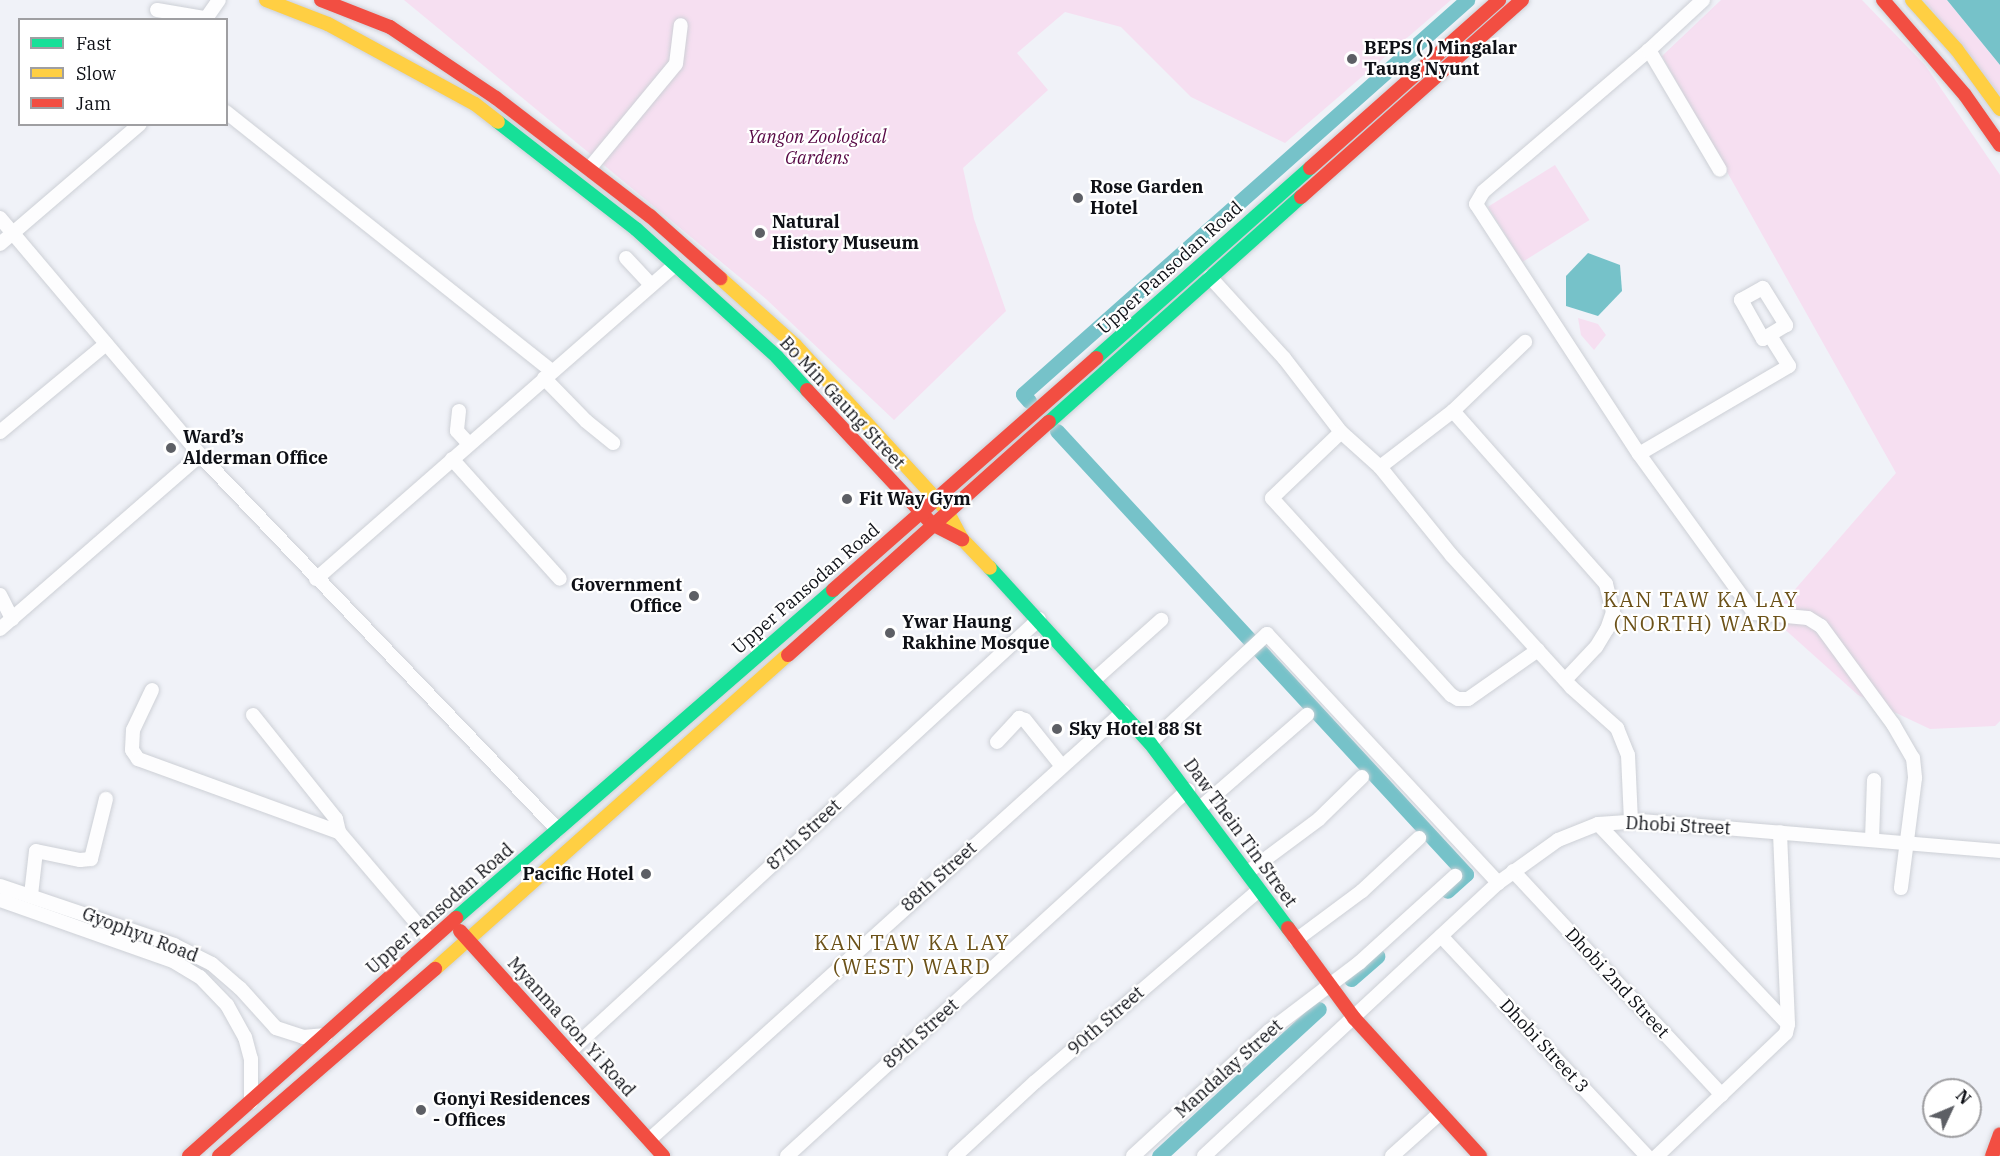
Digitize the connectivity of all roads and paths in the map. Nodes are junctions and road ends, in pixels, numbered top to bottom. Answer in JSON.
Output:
{"nodes":[{"id":1,"x":219,"y":0,"type":"edge"},
{"id":2,"x":266,"y":0,"type":"edge"},
{"id":3,"x":321,"y":0,"type":"edge"},
{"id":4,"x":1499,"y":0,"type":"edge"},
{"id":5,"x":1522,"y":0,"type":"edge"},
{"id":6,"x":1703,"y":0,"type":"edge"},
{"id":7,"x":1883,"y":0,"type":"edge"},
{"id":8,"x":1912,"y":0,"type":"edge"},
{"id":9,"x":157,"y":10,"type":"dead end"},
{"id":10,"x":200,"y":18,"type":"edge"},
{"id":11,"x":206,"y":18,"type":"edge"},
{"id":12,"x":681,"y":25,"type":"dead end"},
{"id":13,"x":1649,"y":50,"type":"junction"},
{"id":14,"x":1378,"y":108,"type":"junction"},
{"id":15,"x":2000,"y":109,"type":"edge"},
{"id":16,"x":228,"y":114,"type":"edge"},
{"id":17,"x":1388,"y":119,"type":"junction"},
{"id":18,"x":138,"y":126,"type":"edge"},
{"id":19,"x":2000,"y":145,"type":"edge"},
{"id":20,"x":589,"y":169,"type":"junction"},
{"id":21,"x":1720,"y":170,"type":"dead end"},
{"id":22,"x":0,"y":218,"type":"edge"},
{"id":23,"x":15,"y":233,"type":"junction"},
{"id":24,"x":677,"y":240,"type":"junction"},
{"id":25,"x":0,"y":244,"type":"edge"},
{"id":26,"x":626,"y":258,"type":"dead end"},
{"id":27,"x":670,"y":259,"type":"junction"},
{"id":28,"x":1201,"y":265,"type":"junction"},
{"id":29,"x":1210,"y":277,"type":"junction"},
{"id":30,"x":651,"y":285,"type":"junction"},
{"id":31,"x":1770,"y":335,"type":"dead end"},
{"id":32,"x":1525,"y":342,"type":"dead end"},
{"id":33,"x":106,"y":344,"type":"junction"},
{"id":34,"x":1090,"y":363,"type":"junction"},
{"id":35,"x":548,"y":375,"type":"junction"},
{"id":36,"x":1100,"y":375,"type":"junction"},
{"id":37,"x":459,"y":411,"type":"dead end"},
{"id":38,"x":1453,"y":411,"type":"junction"},
{"id":39,"x":0,"y":432,"type":"edge"},
{"id":40,"x":1341,"y":432,"type":"junction"},
{"id":41,"x":469,"y":444,"type":"junction"},
{"id":42,"x":613,"y":444,"type":"dead end"},
{"id":43,"x":200,"y":454,"type":"junction"},
{"id":44,"x":1639,"y":454,"type":"junction"},
{"id":45,"x":452,"y":459,"type":"junction"},
{"id":46,"x":1380,"y":467,"type":"junction"},
{"id":47,"x":937,"y":499,"type":"junction"},
{"id":48,"x":947,"y":511,"type":"junction"},
{"id":49,"x":921,"y":513,"type":"junction"},
{"id":50,"x":932,"y":524,"type":"junction"},
{"id":51,"x":962,"y":539,"type":"junction"},
{"id":52,"x":316,"y":579,"type":"junction"},
{"id":53,"x":560,"y":579,"type":"dead end"},
{"id":54,"x":0,"y":595,"type":"edge"},
{"id":55,"x":12,"y":619,"type":"junction"},
{"id":56,"x":1039,"y":619,"type":"junction"},
{"id":57,"x":1161,"y":620,"type":"dead end"},
{"id":58,"x":0,"y":628,"type":"edge"},
{"id":59,"x":781,"y":635,"type":"junction"},
{"id":60,"x":792,"y":649,"type":"junction"},
{"id":61,"x":1538,"y":650,"type":"junction"},
{"id":62,"x":1095,"y":679,"type":"junction"},
{"id":63,"x":1565,"y":680,"type":"junction"},
{"id":64,"x":152,"y":690,"type":"dead end"},
{"id":65,"x":1123,"y":712,"type":"junction"},
{"id":66,"x":253,"y":715,"type":"dead end"},
{"id":67,"x":1307,"y":715,"type":"dead end"},
{"id":68,"x":997,"y":742,"type":"dead end"},
{"id":69,"x":1150,"y":743,"type":"junction"},
{"id":70,"x":643,"y":755,"type":"junction"},
{"id":71,"x":1061,"y":765,"type":"junction"},
{"id":72,"x":657,"y":770,"type":"junction"},
{"id":73,"x":1362,"y":777,"type":"dead end"},
{"id":74,"x":1874,"y":780,"type":"dead end"},
{"id":75,"x":1188,"y":790,"type":"junction"},
{"id":76,"x":106,"y":799,"type":"dead end"},
{"id":77,"x":1200,"y":808,"type":"junction"},
{"id":78,"x":1631,"y":821,"type":"junction"},
{"id":79,"x":1598,"y":824,"type":"junction"},
{"id":80,"x":558,"y":830,"type":"junction"},
{"id":81,"x":339,"y":832,"type":"junction"},
{"id":82,"x":1780,"y":832,"type":"junction"},
{"id":83,"x":1419,"y":838,"type":"dead end"},
{"id":84,"x":1872,"y":840,"type":"junction"},
{"id":85,"x":1905,"y":843,"type":"junction"},
{"id":86,"x":2000,"y":851,"type":"edge"},
{"id":87,"x":1513,"y":871,"type":"junction"},
{"id":88,"x":1248,"y":872,"type":"junction"},
{"id":89,"x":1455,"y":876,"type":"dead end"},
{"id":90,"x":1498,"y":883,"type":"junction"},
{"id":91,"x":0,"y":886,"type":"edge"},
{"id":92,"x":1901,"y":888,"type":"dead end"},
{"id":93,"x":1259,"y":890,"type":"junction"},
{"id":94,"x":31,"y":895,"type":"junction"},
{"id":95,"x":0,"y":900,"type":"edge"},
{"id":96,"x":452,"y":922,"type":"junction"},
{"id":97,"x":1441,"y":936,"type":"junction"},
{"id":98,"x":431,"y":940,"type":"junction"},
{"id":99,"x":468,"y":940,"type":"junction"},
{"id":100,"x":1296,"y":940,"type":"junction"},
{"id":101,"x":1329,"y":986,"type":"junction"},
{"id":102,"x":1354,"y":1018,"type":"junction"},
{"id":103,"x":1787,"y":1029,"type":"junction"},
{"id":104,"x":326,"y":1035,"type":"junction"},
{"id":105,"x":569,"y":1052,"type":"junction"},
{"id":106,"x":1722,"y":1095,"type":"junction"},
{"id":107,"x":251,"y":1102,"type":"junction"},
{"id":108,"x":1440,"y":1113,"type":"junction"},
{"id":109,"x":2000,"y":1134,"type":"edge"},
{"id":110,"x":649,"y":1140,"type":"junction"},
{"id":111,"x":189,"y":1156,"type":"edge"},
{"id":112,"x":219,"y":1156,"type":"edge"},
{"id":113,"x":663,"y":1156,"type":"edge"},
{"id":114,"x":787,"y":1156,"type":"edge"},
{"id":115,"x":955,"y":1156,"type":"edge"},
{"id":116,"x":1133,"y":1156,"type":"edge"},
{"id":117,"x":1204,"y":1156,"type":"edge"},
{"id":118,"x":1392,"y":1156,"type":"edge"},
{"id":119,"x":1480,"y":1156,"type":"edge"},
{"id":120,"x":1647,"y":1156,"type":"edge"},
{"id":121,"x":1657,"y":1156,"type":"edge"},
{"id":122,"x":1992,"y":1156,"type":"edge"}],
"edges":[{"from":1,"to":11,"type":"street"},
{"from":2,"to":27,"type":"main road","name":"Bo Min Gaung Street"},
{"from":3,"to":20,"type":"main road","name":"Bo Min Gaung Street"},
{"from":4,"to":14,"type":"main road","name":"Upper Pansodan Road"},
{"from":5,"to":17,"type":"main road","name":"Upper Pansodan Road"},
{"from":6,"to":13,"type":"street"},
{"from":7,"to":19,"type":"main road"},
{"from":8,"to":15,"type":"main road"},
{"from":9,"to":10,"type":"street"},
{"from":12,"to":20,"type":"street"},
{"from":13,"to":21,"type":"street"},
{"from":13,"to":44,"type":"street"},
{"from":14,"to":17,"type":"main road"},
{"from":14,"to":28,"type":"main road","name":"Upper Pansodan Road"},
{"from":16,"to":35,"type":"street"},
{"from":17,"to":29,"type":"main road","name":"Upper Pansodan Road"},
{"from":18,"to":23,"type":"street"},
{"from":20,"to":24,"type":"main road","name":"Bo Min Gaung Street"},
{"from":22,"to":23,"type":"street"},
{"from":23,"to":25,"type":"street"},
{"from":23,"to":33,"type":"street"},
{"from":24,"to":27,"type":"main road"},
{"from":24,"to":47,"type":"main road","name":"Bo Min Gaung Street"},
{"from":26,"to":30,"type":"street"},
{"from":27,"to":30,"type":"street"},
{"from":27,"to":49,"type":"main road","name":"Bo Min Gaung Street"},
{"from":28,"to":29,"type":"main road"},
{"from":28,"to":34,"type":"main road","name":"Upper Pansodan Road"},
{"from":29,"to":36,"type":"main road","name":"Upper Pansodan Road"},
{"from":29,"to":40,"type":"street"},
{"from":30,"to":35,"type":"street"},
{"from":31,"to":44,"type":"street"},
{"from":32,"to":38,"type":"street"},
{"from":33,"to":39,"type":"street"},
{"from":33,"to":43,"type":"street"},
{"from":34,"to":36,"type":"main road"},
{"from":34,"to":47,"type":"main road","name":"Upper Pansodan Road"},
{"from":35,"to":41,"type":"street"},
{"from":35,"to":42,"type":"street"},
{"from":36,"to":48,"type":"main road","name":"Upper Pansodan Road"},
{"from":37,"to":41,"type":"street"},
{"from":38,"to":46,"type":"street"},
{"from":38,"to":63,"type":"street"},
{"from":40,"to":46,"type":"street"},
{"from":40,"to":61,"type":"street"},
{"from":41,"to":45,"type":"street"},
{"from":43,"to":52,"type":"street"},
{"from":43,"to":55,"type":"street"},
{"from":44,"to":85,"type":"street"},
{"from":45,"to":52,"type":"street"},
{"from":45,"to":53,"type":"street"},
{"from":46,"to":61,"type":"street"},
{"from":47,"to":48,"type":"main road","name":"Bo Min Gaung Street"},
{"from":47,"to":49,"type":"main road","name":"Upper Pansodan Road"},
{"from":48,"to":50,"type":"main road","name":"Upper Pansodan Road"},
{"from":48,"to":51,"type":"main road","name":"Bo Min Gaung Street"},
{"from":49,"to":50,"type":"main road","name":"Bo Min Gaung Street"},
{"from":49,"to":59,"type":"main road","name":"Upper Pansodan Road"},
{"from":50,"to":51,"type":"main road","name":"Bo Min Gaung Street"},
{"from":50,"to":60,"type":"main road","name":"Upper Pansodan Road"},
{"from":51,"to":56,"type":"main road","name":"Daw Thein Tin Street"},
{"from":52,"to":80,"type":"street"},
{"from":54,"to":55,"type":"street"},
{"from":55,"to":58,"type":"street"},
{"from":56,"to":62,"type":"main road","name":"Daw Thein Tin Street"},
{"from":56,"to":105,"type":"street","name":"87th Street"},
{"from":57,"to":62,"type":"street"},
{"from":59,"to":60,"type":"main road"},
{"from":59,"to":70,"type":"main road","name":"Upper Pansodan Road"},
{"from":60,"to":72,"type":"main road","name":"Upper Pansodan Road"},
{"from":61,"to":63,"type":"street"},
{"from":62,"to":65,"type":"main road","name":"Daw Thein Tin Street"},
{"from":63,"to":78,"type":"street"},
{"from":64,"to":81,"type":"street"},
{"from":65,"to":69,"type":"main road","name":"Daw Thein Tin Street"},
{"from":65,"to":71,"type":"street","name":"88th Street"},
{"from":66,"to":81,"type":"street"},
{"from":67,"to":77,"type":"street"},
{"from":68,"to":71,"type":"street"},
{"from":69,"to":75,"type":"main road","name":"Daw Thein Tin Street"},
{"from":69,"to":90,"type":"street"},
{"from":70,"to":72,"type":"main road"},
{"from":70,"to":80,"type":"main road","name":"Upper Pansodan Road"},
{"from":71,"to":110,"type":"street","name":"88th Street"},
{"from":72,"to":99,"type":"main road","name":"Upper Pansodan Road"},
{"from":73,"to":88,"type":"street"},
{"from":74,"to":84,"type":"street"},
{"from":75,"to":77,"type":"main road","name":"Daw Thein Tin Street"},
{"from":75,"to":114,"type":"street","name":"89th Street"},
{"from":76,"to":94,"type":"street"},
{"from":77,"to":88,"type":"main road","name":"Daw Thein Tin Street"},
{"from":78,"to":79,"type":"street","name":"Dhobi Street"},
{"from":78,"to":82,"type":"street","name":"Dhobi Street"},
{"from":79,"to":87,"type":"street","name":"Dhobi Street"},
{"from":79,"to":103,"type":"street"},
{"from":80,"to":96,"type":"main road","name":"Upper Pansodan Road"},
{"from":81,"to":98,"type":"street"},
{"from":82,"to":84,"type":"street","name":"Dhobi Street"},
{"from":82,"to":103,"type":"street"},
{"from":83,"to":100,"type":"street"},
{"from":84,"to":85,"type":"street","name":"Dhobi Street"},
{"from":85,"to":86,"type":"street","name":"Dhobi Street"},
{"from":85,"to":92,"type":"street"},
{"from":87,"to":90,"type":"street","name":"Dhobi Street"},
{"from":87,"to":106,"type":"street","name":"Dhobi 2nd Street"},
{"from":88,"to":93,"type":"main road","name":"Daw Thein Tin Street"},
{"from":89,"to":101,"type":"street","name":"Mandalay Street"},
{"from":90,"to":97,"type":"street","name":"Dhobi Street"},
{"from":91,"to":94,"type":"street","name":"Gyophyu Road"},
{"from":93,"to":100,"type":"main road","name":"Daw Thein Tin Street"},
{"from":93,"to":115,"type":"street","name":"90th Street"},
{"from":94,"to":104,"type":"street","name":"Gyophyu Road"},
{"from":95,"to":107,"type":"street","name":"Gyophyu Road"},
{"from":96,"to":98,"type":"main road","name":"Upper Pansodan Road"},
{"from":96,"to":99,"type":"main road","name":"Myanma Gon Yi Road"},
{"from":97,"to":102,"type":"street","name":"Dhobi Street"},
{"from":97,"to":120,"type":"street","name":"Dhobi Street 3"},
{"from":98,"to":104,"type":"main road","name":"Upper Pansodan Road"},
{"from":99,"to":105,"type":"main road","name":"Myanma Gon Yi Road"},
{"from":99,"to":112,"type":"main road","name":"Upper Pansodan Road"},
{"from":100,"to":101,"type":"main road","name":"Daw Thein Tin Street"},
{"from":101,"to":102,"type":"main road","name":"Daw Thein Tin Street"},
{"from":101,"to":116,"type":"street","name":"Mandalay Street"},
{"from":102,"to":108,"type":"main road","name":"Daw Thein Tin Street"},
{"from":102,"to":117,"type":"street"},
{"from":103,"to":106,"type":"street"},
{"from":104,"to":107,"type":"main road","name":"Upper Pansodan Road"},
{"from":105,"to":110,"type":"main road","name":"Myanma Gon Yi Road"},
{"from":106,"to":121,"type":"street"},
{"from":107,"to":111,"type":"main road","name":"Upper Pansodan Road"},
{"from":108,"to":118,"type":"street"},
{"from":108,"to":119,"type":"main road","name":"Daw Thein Tin Street"},
{"from":109,"to":122,"type":"main road"},
{"from":110,"to":113,"type":"main road","name":"Myanma Gon Yi Road"}]}
